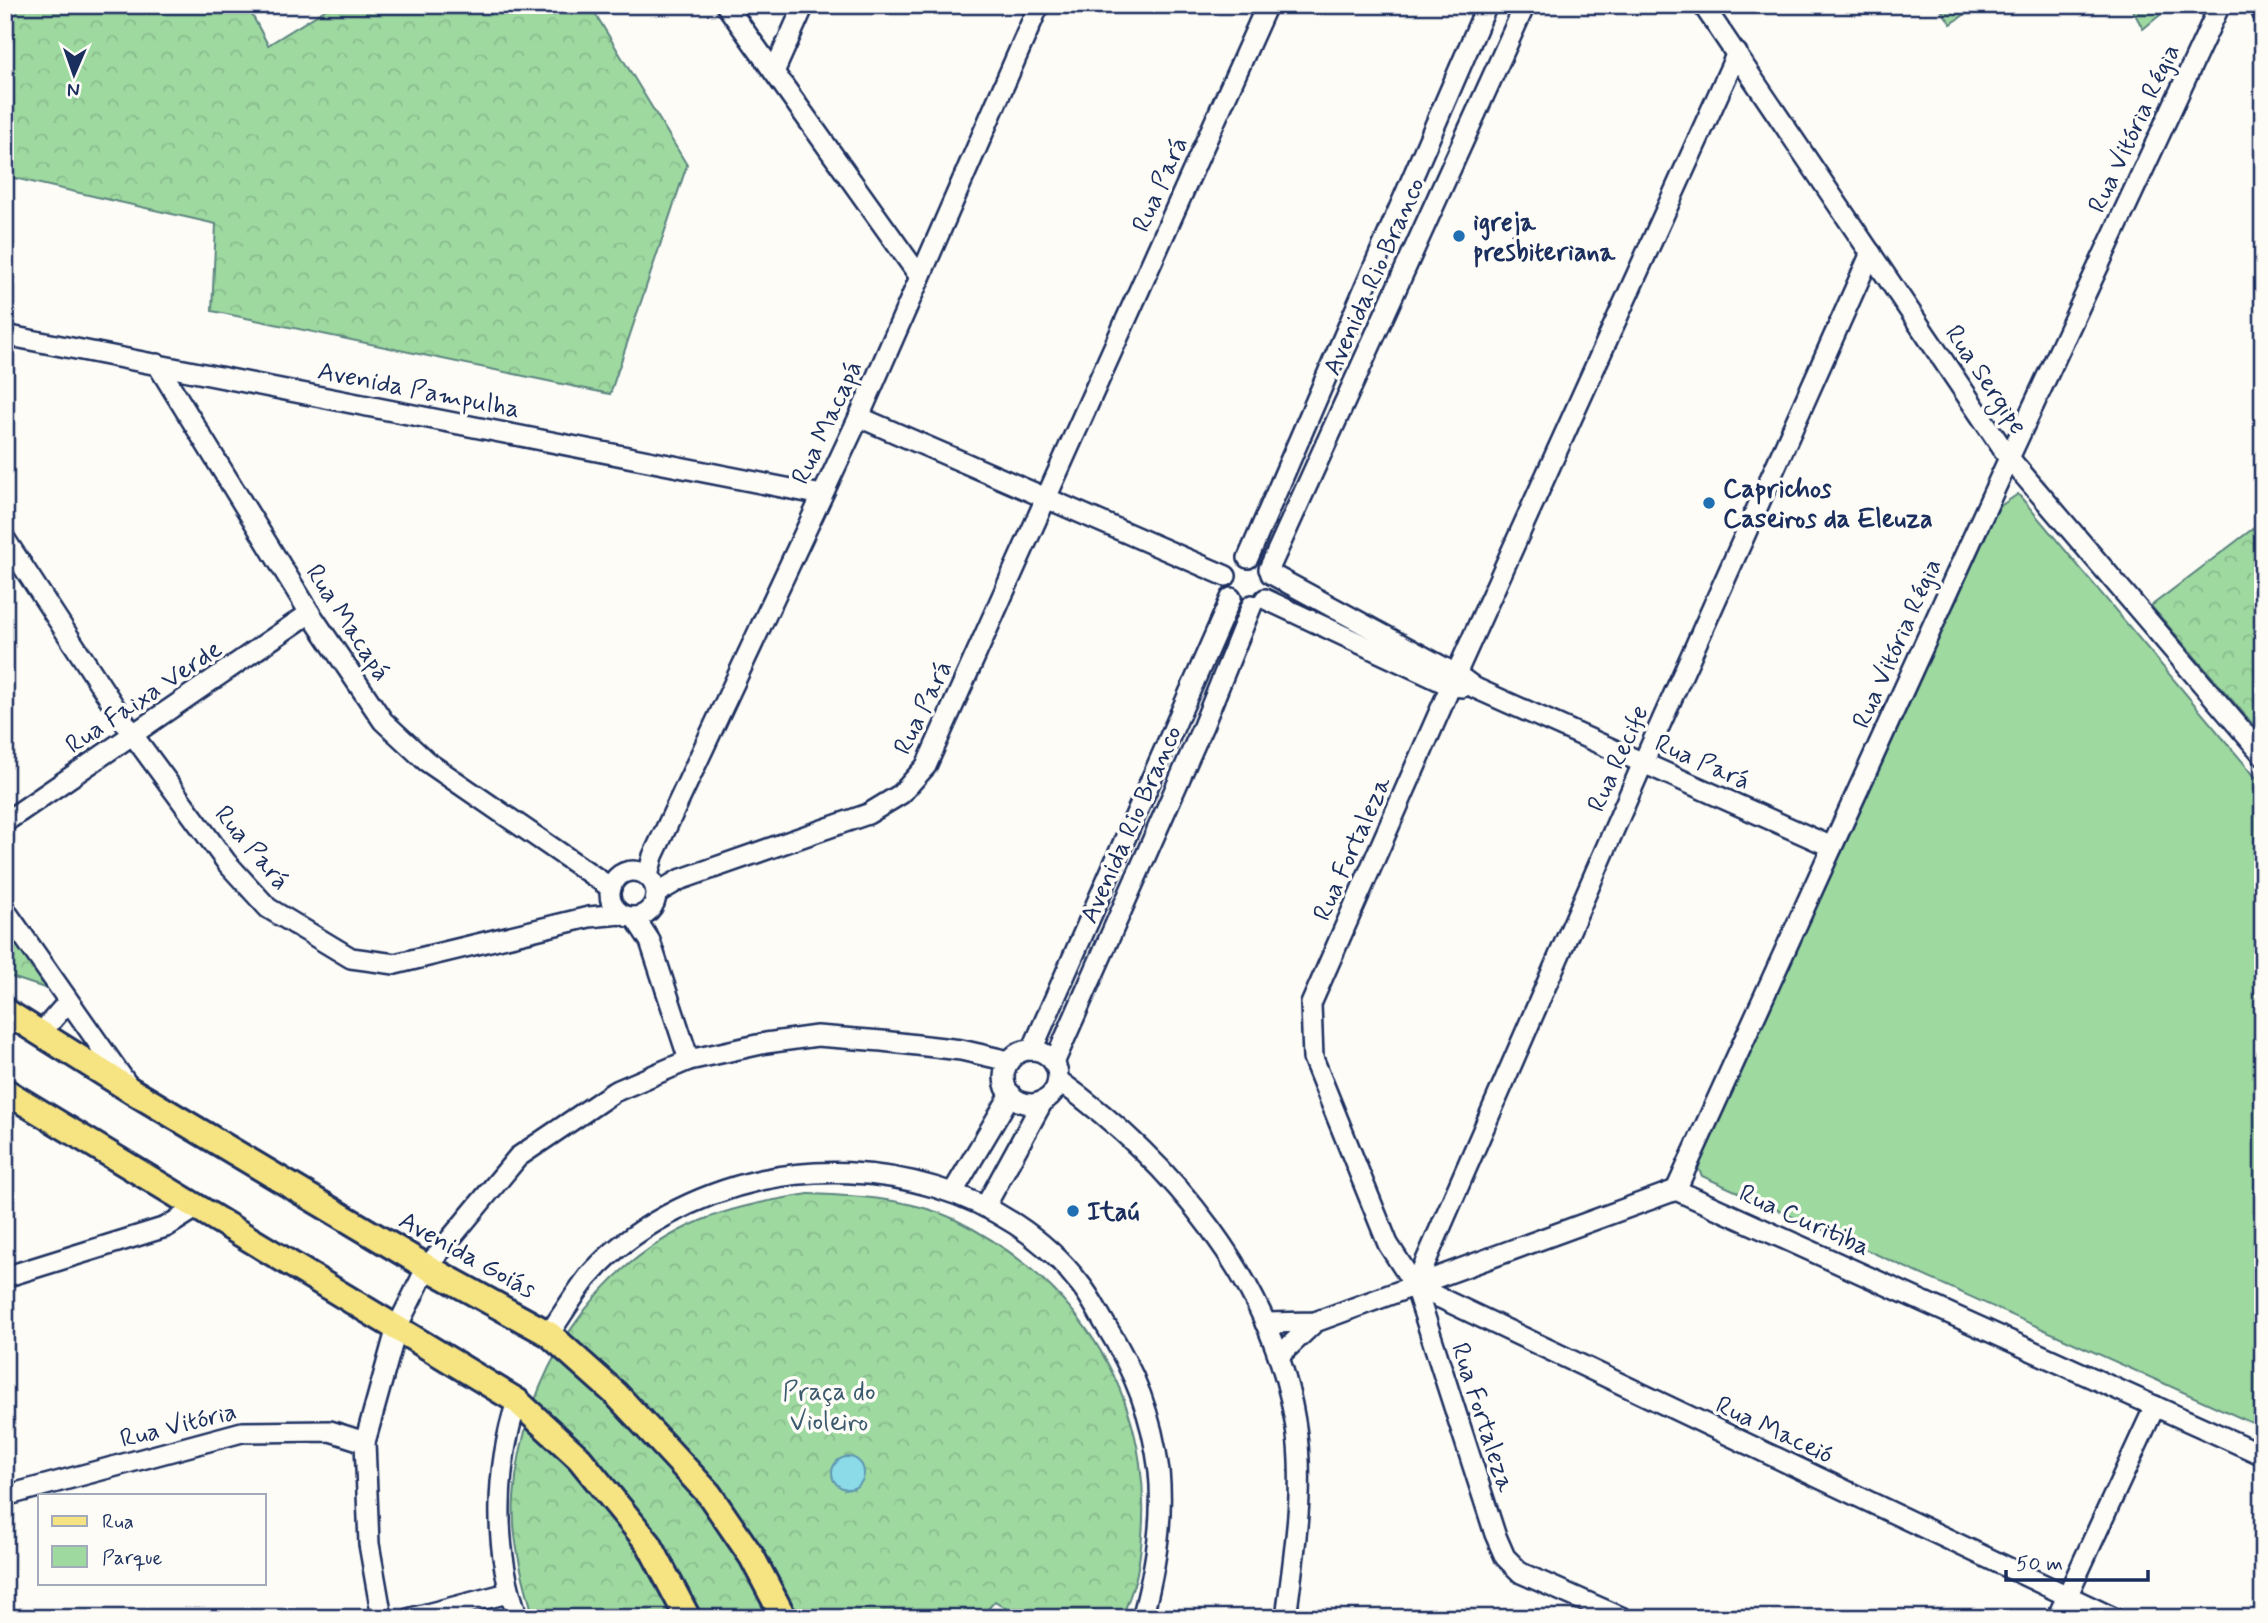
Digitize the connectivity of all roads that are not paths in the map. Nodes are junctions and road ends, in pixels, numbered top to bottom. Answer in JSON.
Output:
{"nodes":[{"id":1,"x":726,"y":5,"type":"edge"},
{"id":2,"x":804,"y":5,"type":"edge"},
{"id":3,"x":1039,"y":5,"type":"edge"},
{"id":4,"x":1267,"y":5,"type":"edge"},
{"id":5,"x":1487,"y":5,"type":"edge"},
{"id":6,"x":1525,"y":5,"type":"edge"},
{"id":7,"x":1703,"y":5,"type":"edge"},
{"id":8,"x":2220,"y":5,"type":"edge"},
{"id":9,"x":2259,"y":5,"type":"edge"},
{"id":10,"x":2263,"y":14,"type":"edge"},
{"id":11,"x":1737,"y":54,"type":"junction"},
{"id":12,"x":774,"y":72,"type":"junction"},
{"id":13,"x":1871,"y":253,"type":"junction"},
{"id":14,"x":920,"y":277,"type":"junction"},
{"id":15,"x":5,"y":335,"type":"edge"},
{"id":16,"x":157,"y":364,"type":"junction"},
{"id":17,"x":859,"y":417,"type":"junction"},
{"id":18,"x":2009,"y":458,"type":"junction"},
{"id":19,"x":822,"y":495,"type":"junction"},
{"id":20,"x":1048,"y":499,"type":"junction"},
{"id":21,"x":5,"y":540,"type":"edge"},
{"id":22,"x":1248,"y":558,"type":"junction"},
{"id":23,"x":1270,"y":571,"type":"junction"},
{"id":24,"x":1226,"y":576,"type":"junction"},
{"id":25,"x":1307,"y":593,"type":"junction"},
{"id":26,"x":1231,"y":598,"type":"junction"},
{"id":27,"x":1258,"y":602,"type":"junction"},
{"id":28,"x":310,"y":613,"type":"junction"},
{"id":29,"x":1298,"y":613,"type":"junction"},
{"id":30,"x":1453,"y":680,"type":"junction"},
{"id":31,"x":133,"y":735,"type":"junction"},
{"id":32,"x":2263,"y":755,"type":"edge"},
{"id":33,"x":1643,"y":763,"type":"junction"},
{"id":34,"x":5,"y":822,"type":"edge"},
{"id":35,"x":1832,"y":848,"type":"junction"},
{"id":36,"x":649,"y":881,"type":"junction"},
{"id":37,"x":624,"y":902,"type":"junction"},
{"id":38,"x":5,"y":910,"type":"edge"},
{"id":39,"x":68,"y":1002,"type":"junction"},
{"id":40,"x":5,"y":1011,"type":"edge"},
{"id":41,"x":40,"y":1034,"type":"junction"},
{"id":42,"x":1032,"y":1050,"type":"junction"},
{"id":43,"x":690,"y":1060,"type":"junction"},
{"id":44,"x":1009,"y":1061,"type":"junction"},
{"id":45,"x":1056,"y":1072,"type":"junction"},
{"id":46,"x":5,"y":1091,"type":"edge"},
{"id":47,"x":132,"y":1091,"type":"junction"},
{"id":48,"x":1011,"y":1094,"type":"junction"},
{"id":49,"x":1043,"y":1101,"type":"junction"},
{"id":50,"x":1676,"y":1190,"type":"junction"},
{"id":51,"x":953,"y":1192,"type":"junction"},
{"id":52,"x":985,"y":1207,"type":"junction"},
{"id":53,"x":196,"y":1208,"type":"junction"},
{"id":54,"x":427,"y":1267,"type":"junction"},
{"id":55,"x":5,"y":1277,"type":"edge"},
{"id":56,"x":1415,"y":1286,"type":"junction"},
{"id":57,"x":1315,"y":1322,"type":"junction"},
{"id":58,"x":1265,"y":1323,"type":"junction"},
{"id":59,"x":397,"y":1327,"type":"junction"},
{"id":60,"x":549,"y":1334,"type":"junction"},
{"id":61,"x":1279,"y":1356,"type":"junction"},
{"id":62,"x":517,"y":1401,"type":"junction"},
{"id":63,"x":2155,"y":1406,"type":"junction"},
{"id":64,"x":365,"y":1442,"type":"junction"},
{"id":65,"x":2263,"y":1455,"type":"edge"},
{"id":66,"x":5,"y":1496,"type":"edge"},
{"id":67,"x":508,"y":1592,"type":"junction"},
{"id":68,"x":2067,"y":1597,"type":"junction"},
{"id":69,"x":382,"y":1618,"type":"edge"},
{"id":70,"x":411,"y":1618,"type":"edge"},
{"id":71,"x":517,"y":1618,"type":"edge"},
{"id":72,"x":688,"y":1618,"type":"edge"},
{"id":73,"x":784,"y":1618,"type":"edge"},
{"id":74,"x":1142,"y":1618,"type":"edge"},
{"id":75,"x":1286,"y":1618,"type":"edge"},
{"id":76,"x":1623,"y":1618,"type":"edge"},
{"id":77,"x":2057,"y":1618,"type":"edge"},
{"id":78,"x":2114,"y":1618,"type":"edge"}],
"edges":[{"from":1,"to":12,"type":"street"},
{"from":2,"to":12,"type":"street"},
{"from":3,"to":14,"type":"street","name":"Rua Macapá"},
{"from":4,"to":20,"type":"street","name":"Rua Pará"},
{"from":5,"to":22,"type":"street","name":"Avenida Rio Branco"},
{"from":6,"to":23,"type":"street","name":"Avenida Rio Branco"},
{"from":7,"to":11,"type":"street","name":"Rua Sergipe"},
{"from":8,"to":18,"type":"street","name":"Rua Vitória Régia"},
{"from":9,"to":10,"type":"street"},
{"from":11,"to":13,"type":"street","name":"Rua Sergipe"},
{"from":11,"to":30,"type":"street","name":"Rua Fortaleza"},
{"from":12,"to":14,"type":"street"},
{"from":13,"to":18,"type":"street","name":"Rua Sergipe"},
{"from":13,"to":33,"type":"street","name":"Rua Recife"},
{"from":14,"to":17,"type":"street","name":"Rua Macapá"},
{"from":15,"to":16,"type":"street","name":"Avenida Pampulha"},
{"from":16,"to":19,"type":"street","name":"Avenida Pampulha"},
{"from":16,"to":28,"type":"street","name":"Rua Macapá"},
{"from":17,"to":19,"type":"street","name":"Rua Macapá"},
{"from":17,"to":20,"type":"street"},
{"from":18,"to":32,"type":"street","name":"Rua Sergipe"},
{"from":18,"to":35,"type":"street","name":"Rua Vitória Régia"},
{"from":19,"to":36,"type":"street","name":"Rua Macapá"},
{"from":20,"to":24,"type":"street"},
{"from":20,"to":36,"type":"street","name":"Rua Pará"},
{"from":21,"to":31,"type":"street","name":"Rua Pará"},
{"from":22,"to":23,"type":"street"},
{"from":22,"to":24,"type":"street"},
{"from":23,"to":25,"type":"street","name":"Rua Pará"},
{"from":23,"to":27,"type":"street"},
{"from":24,"to":26,"type":"street"},
{"from":25,"to":29,"type":"street"},
{"from":25,"to":30,"type":"street","name":"Rua Pará"},
{"from":26,"to":27,"type":"street"},
{"from":26,"to":42,"type":"street","name":"Avenida Rio Branco"},
{"from":27,"to":29,"type":"street","name":"Rua Pará"},
{"from":27,"to":45,"type":"street","name":"Avenida Rio Branco"},
{"from":28,"to":31,"type":"street","name":"Rua Faixa Verde"},
{"from":28,"to":37,"type":"street","name":"Rua Macapá"},
{"from":29,"to":30,"type":"street","name":"Rua Pará"},
{"from":30,"to":33,"type":"street","name":"Rua Pará"},
{"from":30,"to":56,"type":"street","name":"Rua Fortaleza"},
{"from":31,"to":34,"type":"street","name":"Rua Faixa Verde"},
{"from":31,"to":37,"type":"street","name":"Rua Pará"},
{"from":33,"to":35,"type":"street","name":"Rua Pará"},
{"from":33,"to":56,"type":"street","name":"Rua Recife"},
{"from":35,"to":50,"type":"street","name":"Rua Vitória Régia"},
{"from":36,"to":37,"type":"street","name":"Rua Macapá"},
{"from":36,"to":37,"type":"street","name":"Rua Pará"},
{"from":37,"to":43,"type":"street"},
{"from":38,"to":39,"type":"street"},
{"from":39,"to":41,"type":"street"},
{"from":39,"to":47,"type":"street"},
{"from":40,"to":41,"type":"main road","name":"Avenida Goiás"},
{"from":41,"to":47,"type":"main road","name":"Avenida Goiás"},
{"from":42,"to":44,"type":"street"},
{"from":42,"to":45,"type":"street"},
{"from":43,"to":44,"type":"street"},
{"from":43,"to":54,"type":"street"},
{"from":44,"to":48,"type":"street"},
{"from":45,"to":49,"type":"street"},
{"from":45,"to":58,"type":"street"},
{"from":46,"to":53,"type":"main road"},
{"from":47,"to":54,"type":"main road","name":"Avenida Goiás"},
{"from":48,"to":49,"type":"street"},
{"from":48,"to":51,"type":"street"},
{"from":49,"to":52,"type":"street"},
{"from":50,"to":56,"type":"street"},
{"from":50,"to":63,"type":"street","name":"Rua Curitiba"},
{"from":51,"to":52,"type":"street"},
{"from":51,"to":60,"type":"street"},
{"from":52,"to":74,"type":"street"},
{"from":53,"to":55,"type":"street"},
{"from":53,"to":59,"type":"main road"},
{"from":54,"to":59,"type":"street"},
{"from":54,"to":60,"type":"main road","name":"Avenida Goiás"},
{"from":56,"to":57,"type":"street"},
{"from":56,"to":68,"type":"street","name":"Rua Maceió"},
{"from":56,"to":76,"type":"street","name":"Rua Fortaleza"},
{"from":57,"to":58,"type":"street"},
{"from":57,"to":61,"type":"street"},
{"from":58,"to":61,"type":"street"},
{"from":59,"to":62,"type":"main road"},
{"from":59,"to":64,"type":"street"},
{"from":60,"to":73,"type":"main road","name":"Avenida Goiás"},
{"from":61,"to":75,"type":"street"},
{"from":62,"to":67,"type":"street"},
{"from":62,"to":72,"type":"main road"},
{"from":63,"to":65,"type":"street","name":"Rua Curitiba"},
{"from":63,"to":68,"type":"street"},
{"from":64,"to":66,"type":"street","name":"Rua Vitória"},
{"from":64,"to":69,"type":"street"},
{"from":67,"to":70,"type":"street"},
{"from":67,"to":71,"type":"street"},
{"from":68,"to":77,"type":"street"},
{"from":68,"to":78,"type":"street","name":"Rua Maceió"}]}
